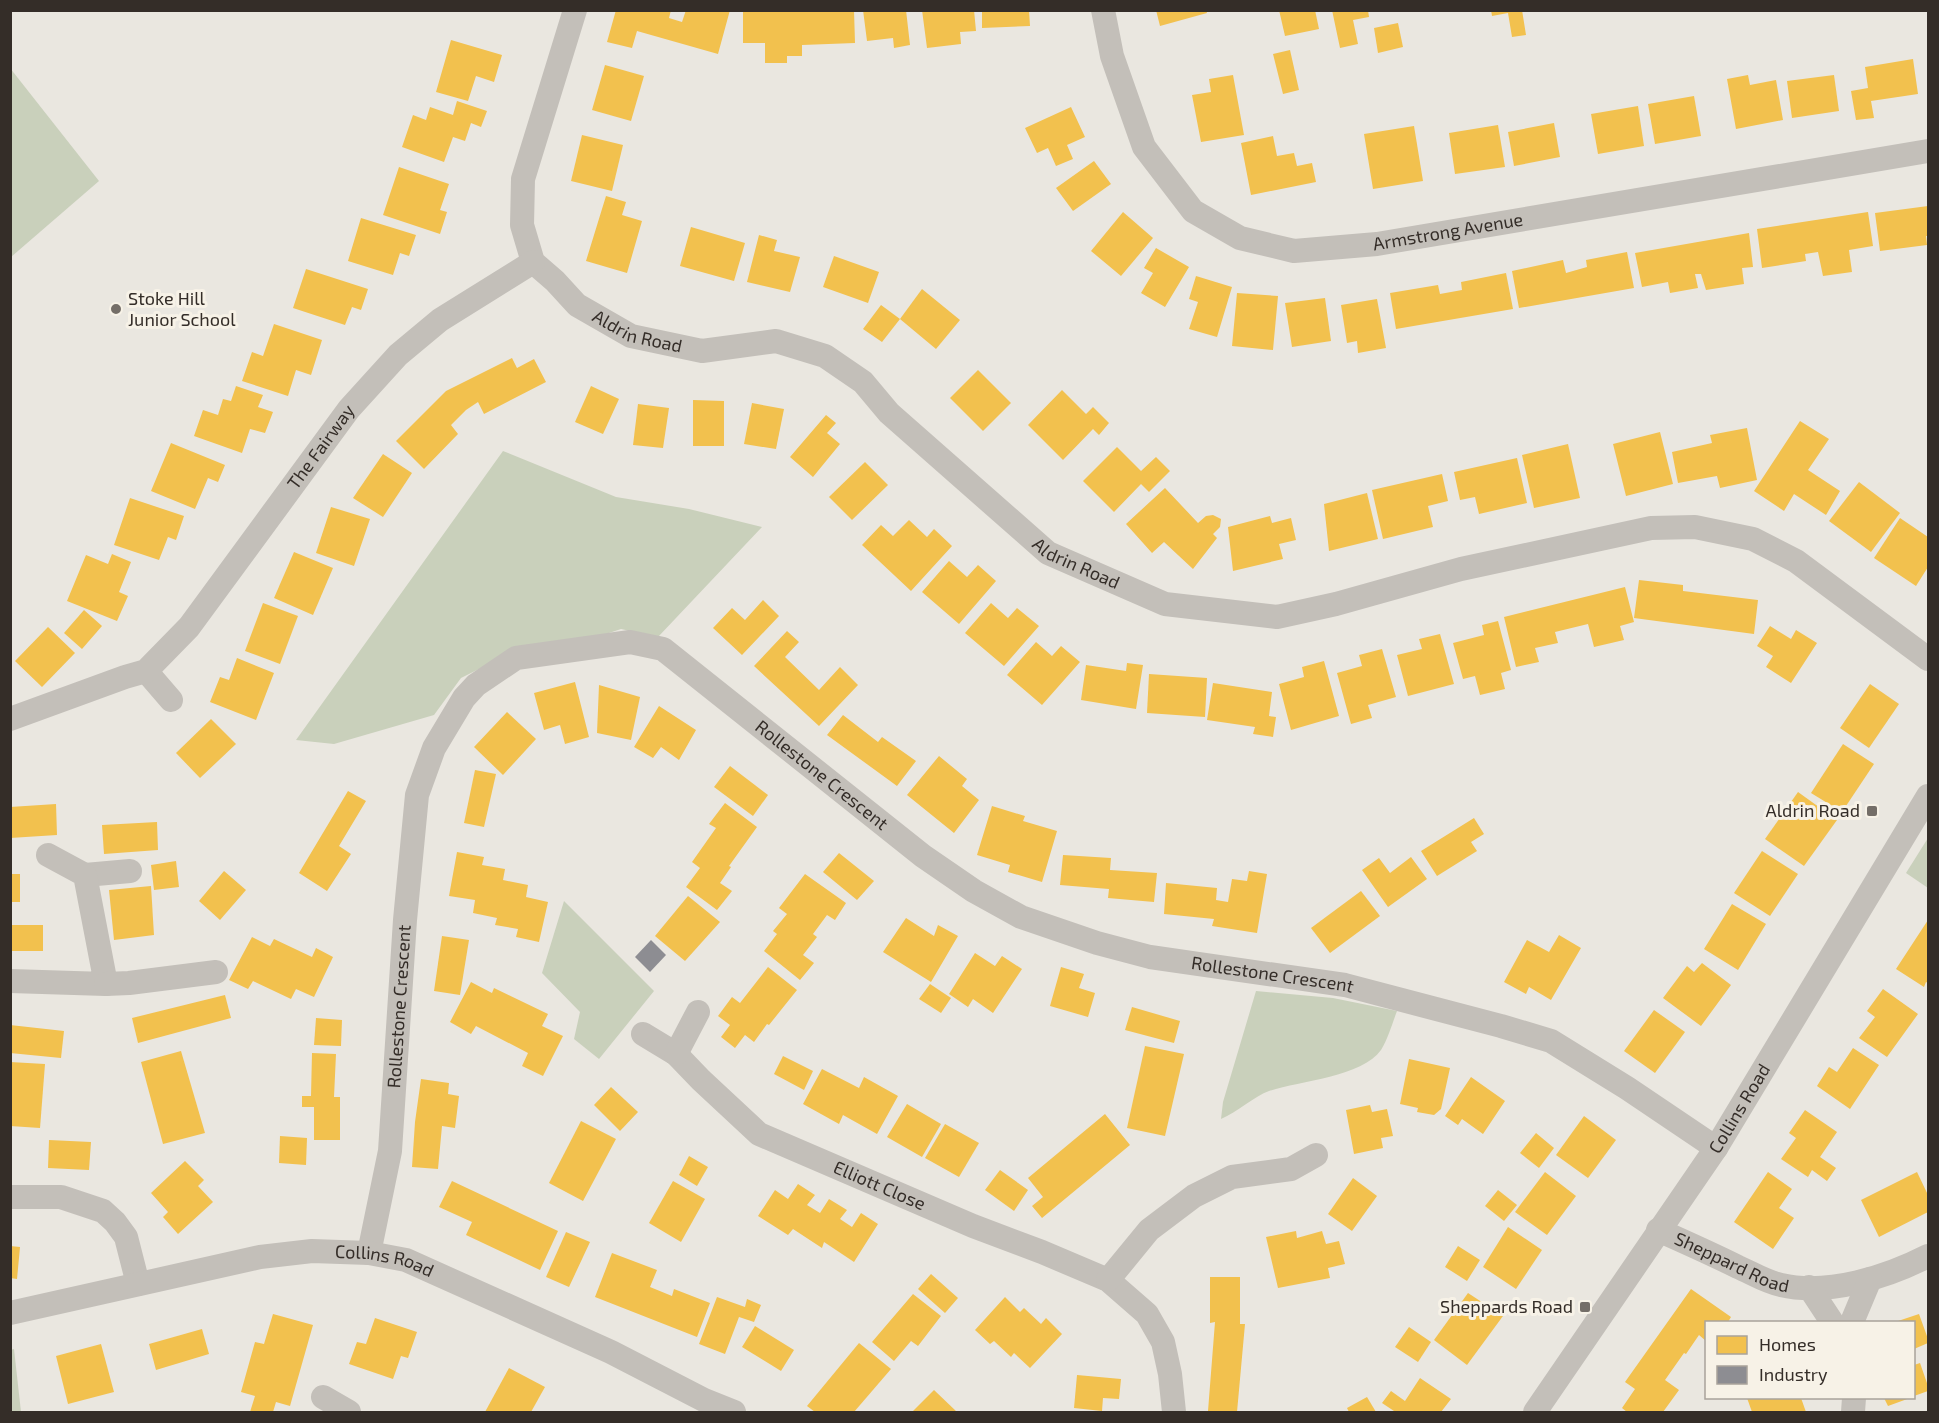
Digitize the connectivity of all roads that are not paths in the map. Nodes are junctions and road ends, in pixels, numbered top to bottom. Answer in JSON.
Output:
{"nodes":[{"id":1,"x":575,"y":10,"type":"edge"},
{"id":2,"x":1103,"y":10,"type":"edge"},
{"id":3,"x":1929,"y":151,"type":"edge"},
{"id":4,"x":533,"y":262,"type":"junction"},
{"id":5,"x":1929,"y":659,"type":"edge"},
{"id":6,"x":146,"y":671,"type":"junction"},
{"id":7,"x":171,"y":700,"type":"dead end"},
{"id":8,"x":10,"y":719,"type":"edge"},
{"id":9,"x":1929,"y":796,"type":"edge"},
{"id":10,"x":48,"y":855,"type":"dead end"},
{"id":11,"x":130,"y":871,"type":"dead end"},
{"id":12,"x":85,"y":875,"type":"junction"},
{"id":13,"x":216,"y":972,"type":"dead end"},
{"id":14,"x":10,"y":981,"type":"edge"},
{"id":15,"x":106,"y":984,"type":"junction"},
{"id":16,"x":698,"y":1012,"type":"dead end"},
{"id":17,"x":643,"y":1034,"type":"dead end"},
{"id":18,"x":676,"y":1054,"type":"junction"},
{"id":19,"x":1716,"y":1148,"type":"junction"},
{"id":20,"x":1316,"y":1155,"type":"dead end"},
{"id":21,"x":10,"y":1197,"type":"edge"},
{"id":22,"x":1658,"y":1230,"type":"junction"},
{"id":23,"x":369,"y":1253,"type":"junction"},
{"id":24,"x":1929,"y":1256,"type":"edge"},
{"id":25,"x":1870,"y":1279,"type":"junction"},
{"id":26,"x":1108,"y":1280,"type":"junction"},
{"id":27,"x":138,"y":1284,"type":"junction"},
{"id":28,"x":1809,"y":1287,"type":"junction"},
{"id":29,"x":10,"y":1313,"type":"edge"},
{"id":30,"x":1831,"y":1321,"type":"edge"},
{"id":31,"x":1853,"y":1321,"type":"edge"},
{"id":32,"x":323,"y":1397,"type":"dead end"},
{"id":33,"x":349,"y":1413,"type":"edge"},
{"id":34,"x":734,"y":1413,"type":"edge"},
{"id":35,"x":1174,"y":1413,"type":"edge"},
{"id":36,"x":1535,"y":1413,"type":"edge"}],
"edges":[{"from":1,"to":4,"type":"street"},
{"from":2,"to":3,"type":"street","name":"Armstrong Avenue"},
{"from":4,"to":5,"type":"street","name":"Aldrin Road"},
{"from":4,"to":6,"type":"street","name":"The Fairway"},
{"from":6,"to":7,"type":"street"},
{"from":6,"to":8,"type":"street","name":"The Fairway"},
{"from":9,"to":19,"type":"street","name":"Collins Road"},
{"from":10,"to":12,"type":"street"},
{"from":11,"to":12,"type":"street"},
{"from":12,"to":15,"type":"street"},
{"from":13,"to":15,"type":"street"},
{"from":14,"to":15,"type":"street"},
{"from":16,"to":18,"type":"street"},
{"from":17,"to":18,"type":"street","name":"Elliott Close"},
{"from":18,"to":26,"type":"street","name":"Elliott Close"},
{"from":19,"to":22,"type":"street","name":"Collins Road"},
{"from":19,"to":23,"type":"street","name":"Rollestone Crescent"},
{"from":20,"to":26,"type":"street"},
{"from":21,"to":27,"type":"street"},
{"from":22,"to":28,"type":"street","name":"Sheppard Road"},
{"from":22,"to":36,"type":"street","name":"Collins Road"},
{"from":23,"to":27,"type":"street","name":"Collins Road"},
{"from":23,"to":34,"type":"street","name":"Collins Road"},
{"from":24,"to":25,"type":"street","name":"Sheppard Road"},
{"from":25,"to":28,"type":"street","name":"Sheppard Road"},
{"from":25,"to":31,"type":"street"},
{"from":26,"to":35,"type":"street","name":"Elliott Close"},
{"from":27,"to":29,"type":"street","name":"Collins Road"},
{"from":28,"to":30,"type":"street","name":"Sheppard Road"},
{"from":32,"to":33,"type":"street"}]}
